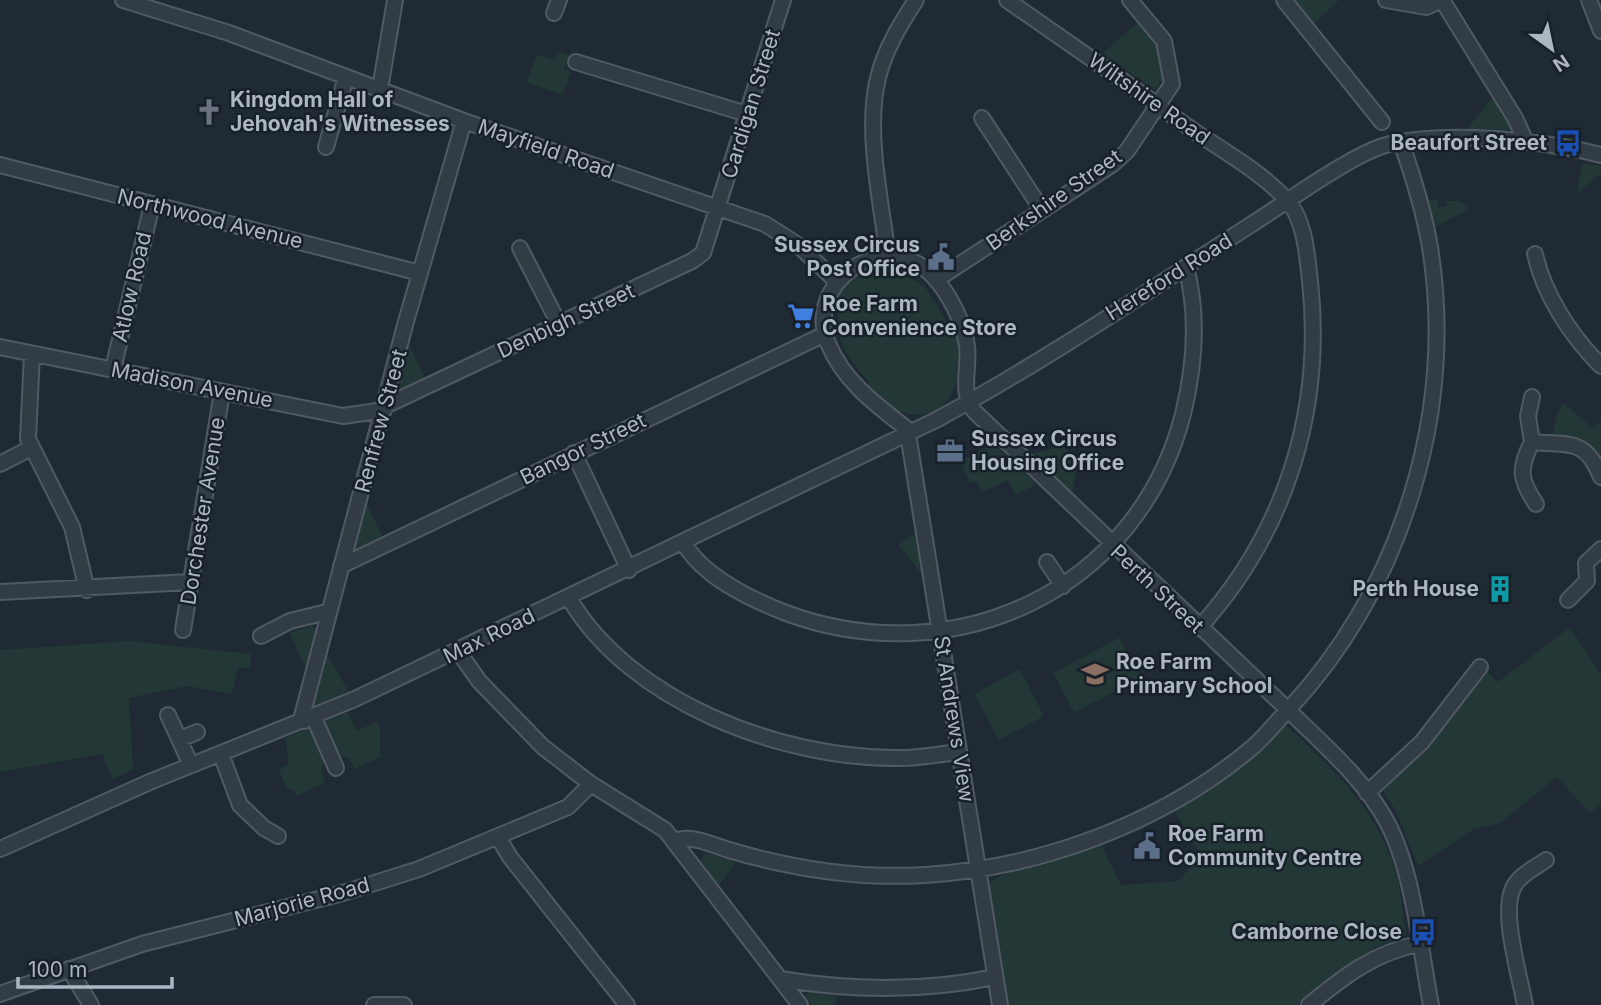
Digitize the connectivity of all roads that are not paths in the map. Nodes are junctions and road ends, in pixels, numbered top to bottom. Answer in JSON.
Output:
{"nodes":[{"id":1,"x":123,"y":0,"type":"edge"},
{"id":2,"x":395,"y":0,"type":"edge"},
{"id":3,"x":783,"y":0,"type":"edge"},
{"id":4,"x":916,"y":0,"type":"edge"},
{"id":5,"x":1007,"y":0,"type":"edge"},
{"id":6,"x":1130,"y":0,"type":"edge"},
{"id":7,"x":1284,"y":0,"type":"edge"},
{"id":8,"x":1386,"y":0,"type":"edge"},
{"id":9,"x":1442,"y":0,"type":"edge"},
{"id":10,"x":1589,"y":0,"type":"edge"},
{"id":11,"x":1601,"y":31,"type":"edge"},
{"id":12,"x":576,"y":62,"type":"dead end"},
{"id":13,"x":346,"y":77,"type":"junction"},
{"id":14,"x":380,"y":89,"type":"junction"},
{"id":15,"x":1159,"y":106,"type":"junction"},
{"id":16,"x":747,"y":114,"type":"junction"},
{"id":17,"x":982,"y":118,"type":"dead end"},
{"id":18,"x":464,"y":121,"type":"junction"},
{"id":19,"x":1382,"y":121,"type":"dead end"},
{"id":20,"x":1401,"y":142,"type":"junction"},
{"id":21,"x":1526,"y":142,"type":"junction"},
{"id":22,"x":326,"y":147,"type":"dead end"},
{"id":23,"x":1601,"y":155,"type":"edge"},
{"id":24,"x":0,"y":166,"type":"edge"},
{"id":25,"x":1288,"y":201,"type":"junction"},
{"id":26,"x":152,"y":205,"type":"junction"},
{"id":27,"x":718,"y":209,"type":"junction"},
{"id":28,"x":1042,"y":210,"type":"junction"},
{"id":29,"x":520,"y":248,"type":"dead end"},
{"id":30,"x":1535,"y":254,"type":"dead end"},
{"id":31,"x":888,"y":256,"type":"junction"},
{"id":32,"x":1186,"y":267,"type":"junction"},
{"id":33,"x":420,"y":273,"type":"junction"},
{"id":34,"x":936,"y":280,"type":"junction"},
{"id":35,"x":836,"y":281,"type":"junction"},
{"id":36,"x":559,"y":324,"type":"junction"},
{"id":37,"x":825,"y":334,"type":"junction"},
{"id":38,"x":0,"y":347,"type":"edge"},
{"id":39,"x":32,"y":354,"type":"junction"},
{"id":40,"x":1601,"y":366,"type":"edge"},
{"id":41,"x":113,"y":369,"type":"junction"},
{"id":42,"x":222,"y":391,"type":"junction"},
{"id":43,"x":1532,"y":397,"type":"dead end"},
{"id":44,"x":968,"y":403,"type":"junction"},
{"id":45,"x":385,"y":408,"type":"junction"},
{"id":46,"x":909,"y":433,"type":"junction"},
{"id":47,"x":1532,"y":442,"type":"junction"},
{"id":48,"x":31,"y":448,"type":"junction"},
{"id":49,"x":574,"y":453,"type":"junction"},
{"id":50,"x":0,"y":464,"type":"edge"},
{"id":51,"x":1601,"y":477,"type":"edge"},
{"id":52,"x":1536,"y":505,"type":"dead end"},
{"id":53,"x":683,"y":542,"type":"junction"},
{"id":54,"x":1111,"y":545,"type":"junction"},
{"id":55,"x":1601,"y":549,"type":"edge"},
{"id":56,"x":1047,"y":562,"type":"dead end"},
{"id":57,"x":341,"y":566,"type":"junction"},
{"id":58,"x":629,"y":570,"type":"junction"},
{"id":59,"x":190,"y":582,"type":"junction"},
{"id":60,"x":1063,"y":586,"type":"junction"},
{"id":61,"x":87,"y":590,"type":"junction"},
{"id":62,"x":0,"y":592,"type":"edge"},
{"id":63,"x":569,"y":598,"type":"junction"},
{"id":64,"x":1567,"y":600,"type":"dead end"},
{"id":65,"x":327,"y":612,"type":"junction"},
{"id":66,"x":1199,"y":628,"type":"junction"},
{"id":67,"x":183,"y":630,"type":"dead end"},
{"id":68,"x":940,"y":631,"type":"junction"},
{"id":69,"x":261,"y":636,"type":"dead end"},
{"id":70,"x":458,"y":651,"type":"junction"},
{"id":71,"x":1480,"y":667,"type":"dead end"},
{"id":72,"x":1288,"y":709,"type":"junction"},
{"id":73,"x":168,"y":715,"type":"dead end"},
{"id":74,"x":309,"y":719,"type":"junction"},
{"id":75,"x":197,"y":732,"type":"dead end"},
{"id":76,"x":180,"y":739,"type":"junction"},
{"id":77,"x":959,"y":752,"type":"junction"},
{"id":78,"x":220,"y":754,"type":"junction"},
{"id":79,"x":191,"y":765,"type":"junction"},
{"id":80,"x":336,"y":768,"type":"dead end"},
{"id":81,"x":591,"y":784,"type":"junction"},
{"id":82,"x":1367,"y":793,"type":"junction"},
{"id":83,"x":278,"y":836,"type":"dead end"},
{"id":84,"x":498,"y":837,"type":"junction"},
{"id":85,"x":674,"y":841,"type":"junction"},
{"id":86,"x":706,"y":843,"type":"junction"},
{"id":87,"x":0,"y":849,"type":"edge"},
{"id":88,"x":1546,"y":860,"type":"dead end"},
{"id":89,"x":691,"y":863,"type":"junction"},
{"id":90,"x":977,"y":869,"type":"junction"},
{"id":91,"x":1419,"y":944,"type":"junction"},
{"id":92,"x":69,"y":970,"type":"junction"},
{"id":93,"x":995,"y":977,"type":"junction"},
{"id":94,"x":780,"y":979,"type":"junction"},
{"id":95,"x":0,"y":994,"type":"edge"},
{"id":96,"x":91,"y":1005,"type":"edge"},
{"id":97,"x":374,"y":1005,"type":"edge"},
{"id":98,"x":404,"y":1005,"type":"edge"},
{"id":99,"x":627,"y":1005,"type":"edge"},
{"id":100,"x":800,"y":1005,"type":"edge"},
{"id":101,"x":1000,"y":1005,"type":"edge"},
{"id":102,"x":1309,"y":1005,"type":"edge"},
{"id":103,"x":1431,"y":1005,"type":"edge"},
{"id":104,"x":1525,"y":1005,"type":"edge"}],
"edges":[{"from":1,"to":13,"type":"street","name":"Mayfield Road"},
{"from":2,"to":14,"type":"street"},
{"from":3,"to":16,"type":"street","name":"Cardigan Street"},
{"from":4,"to":31,"type":"street"},
{"from":5,"to":15,"type":"street","name":"Wiltshire Road"},
{"from":6,"to":15,"type":"street","name":"Berkshire Street"},
{"from":7,"to":19,"type":"street"},
{"from":8,"to":9,"type":"street"},
{"from":9,"to":21,"type":"street"},
{"from":10,"to":11,"type":"street"},
{"from":12,"to":16,"type":"street"},
{"from":13,"to":14,"type":"street","name":"Mayfield Road"},
{"from":13,"to":22,"type":"street"},
{"from":14,"to":18,"type":"street","name":"Mayfield Road"},
{"from":15,"to":25,"type":"street","name":"Wiltshire Road"},
{"from":15,"to":28,"type":"street","name":"Berkshire Street"},
{"from":16,"to":27,"type":"street","name":"Cardigan Street"},
{"from":17,"to":28,"type":"street"},
{"from":18,"to":27,"type":"street","name":"Mayfield Road"},
{"from":18,"to":33,"type":"street","name":"Renfrew Street"},
{"from":20,"to":21,"type":"street","name":"Hereford Road"},
{"from":20,"to":25,"type":"street","name":"Hereford Road"},
{"from":20,"to":72,"type":"street"},
{"from":21,"to":23,"type":"street","name":"Hereford Road"},
{"from":24,"to":26,"type":"street","name":"Northwood Avenue"},
{"from":25,"to":32,"type":"street","name":"Hereford Road"},
{"from":25,"to":66,"type":"street"},
{"from":26,"to":33,"type":"street","name":"Northwood Avenue"},
{"from":26,"to":41,"type":"street","name":"Atlow Road"},
{"from":27,"to":35,"type":"street","name":"Mayfield Road"},
{"from":27,"to":36,"type":"street","name":"Denbigh Street"},
{"from":28,"to":34,"type":"street","name":"Berkshire Street"},
{"from":29,"to":36,"type":"street"},
{"from":30,"to":40,"type":"street"},
{"from":31,"to":34,"type":"street"},
{"from":31,"to":35,"type":"street"},
{"from":32,"to":44,"type":"street","name":"Hereford Road"},
{"from":32,"to":54,"type":"street"},
{"from":33,"to":45,"type":"street","name":"Renfrew Street"},
{"from":34,"to":44,"type":"street"},
{"from":35,"to":37,"type":"street"},
{"from":36,"to":45,"type":"street","name":"Denbigh Street"},
{"from":37,"to":46,"type":"street"},
{"from":37,"to":49,"type":"street","name":"Bangor Street"},
{"from":38,"to":39,"type":"street","name":"Madison Avenue"},
{"from":39,"to":41,"type":"street","name":"Madison Avenue"},
{"from":39,"to":48,"type":"street"},
{"from":41,"to":42,"type":"street","name":"Madison Avenue"},
{"from":42,"to":45,"type":"street","name":"Madison Avenue"},
{"from":42,"to":59,"type":"street","name":"Dorchester Avenue"},
{"from":43,"to":47,"type":"street"},
{"from":44,"to":46,"type":"street","name":"Max Road"},
{"from":44,"to":54,"type":"street","name":"Perth Street"},
{"from":45,"to":57,"type":"street","name":"Renfrew Street"},
{"from":46,"to":53,"type":"street","name":"Max Road"},
{"from":46,"to":68,"type":"street","name":"St Andrews View"},
{"from":47,"to":51,"type":"street"},
{"from":47,"to":52,"type":"street"},
{"from":48,"to":50,"type":"street"},
{"from":48,"to":61,"type":"street"},
{"from":49,"to":57,"type":"street","name":"Bangor Street"},
{"from":49,"to":58,"type":"street"},
{"from":53,"to":58,"type":"street","name":"Max Road"},
{"from":53,"to":68,"type":"street"},
{"from":54,"to":60,"type":"street"},
{"from":54,"to":66,"type":"street","name":"Perth Street"},
{"from":55,"to":64,"type":"street"},
{"from":56,"to":60,"type":"street"},
{"from":57,"to":65,"type":"street","name":"Renfrew Street"},
{"from":58,"to":63,"type":"street","name":"Max Road"},
{"from":59,"to":61,"type":"street"},
{"from":59,"to":67,"type":"street","name":"Dorchester Avenue"},
{"from":60,"to":68,"type":"street"},
{"from":61,"to":62,"type":"street"},
{"from":63,"to":70,"type":"street","name":"Max Road"},
{"from":63,"to":77,"type":"street"},
{"from":65,"to":69,"type":"street"},
{"from":65,"to":74,"type":"street","name":"Renfrew Street"},
{"from":66,"to":72,"type":"street","name":"Perth Street"},
{"from":68,"to":77,"type":"street","name":"St Andrews View"},
{"from":70,"to":74,"type":"street","name":"Max Road"},
{"from":70,"to":81,"type":"street"},
{"from":71,"to":82,"type":"street"},
{"from":72,"to":82,"type":"street","name":"Perth Street"},
{"from":72,"to":90,"type":"street"},
{"from":73,"to":76,"type":"street"},
{"from":74,"to":78,"type":"street","name":"Max Road"},
{"from":74,"to":80,"type":"street"},
{"from":75,"to":76,"type":"street"},
{"from":76,"to":79,"type":"street"},
{"from":77,"to":90,"type":"street","name":"St Andrews View"},
{"from":78,"to":79,"type":"street","name":"Max Road"},
{"from":78,"to":83,"type":"street"},
{"from":79,"to":87,"type":"street","name":"Max Road"},
{"from":81,"to":84,"type":"street","name":"Marjorie Road"},
{"from":81,"to":85,"type":"street"},
{"from":82,"to":91,"type":"street","name":"Perth Street"},
{"from":84,"to":92,"type":"street","name":"Marjorie Road"},
{"from":84,"to":99,"type":"street"},
{"from":85,"to":86,"type":"street"},
{"from":85,"to":89,"type":"street"},
{"from":86,"to":89,"type":"street"},
{"from":86,"to":90,"type":"street"},
{"from":88,"to":104,"type":"street"},
{"from":89,"to":94,"type":"street"},
{"from":90,"to":93,"type":"street","name":"St Andrews View"},
{"from":91,"to":102,"type":"street"},
{"from":91,"to":103,"type":"street","name":"Perth Street"},
{"from":92,"to":95,"type":"street","name":"Marjorie Road"},
{"from":92,"to":96,"type":"street"},
{"from":93,"to":94,"type":"street"},
{"from":93,"to":101,"type":"street","name":"St Andrews View"},
{"from":94,"to":100,"type":"street"},
{"from":97,"to":98,"type":"street"}]}
